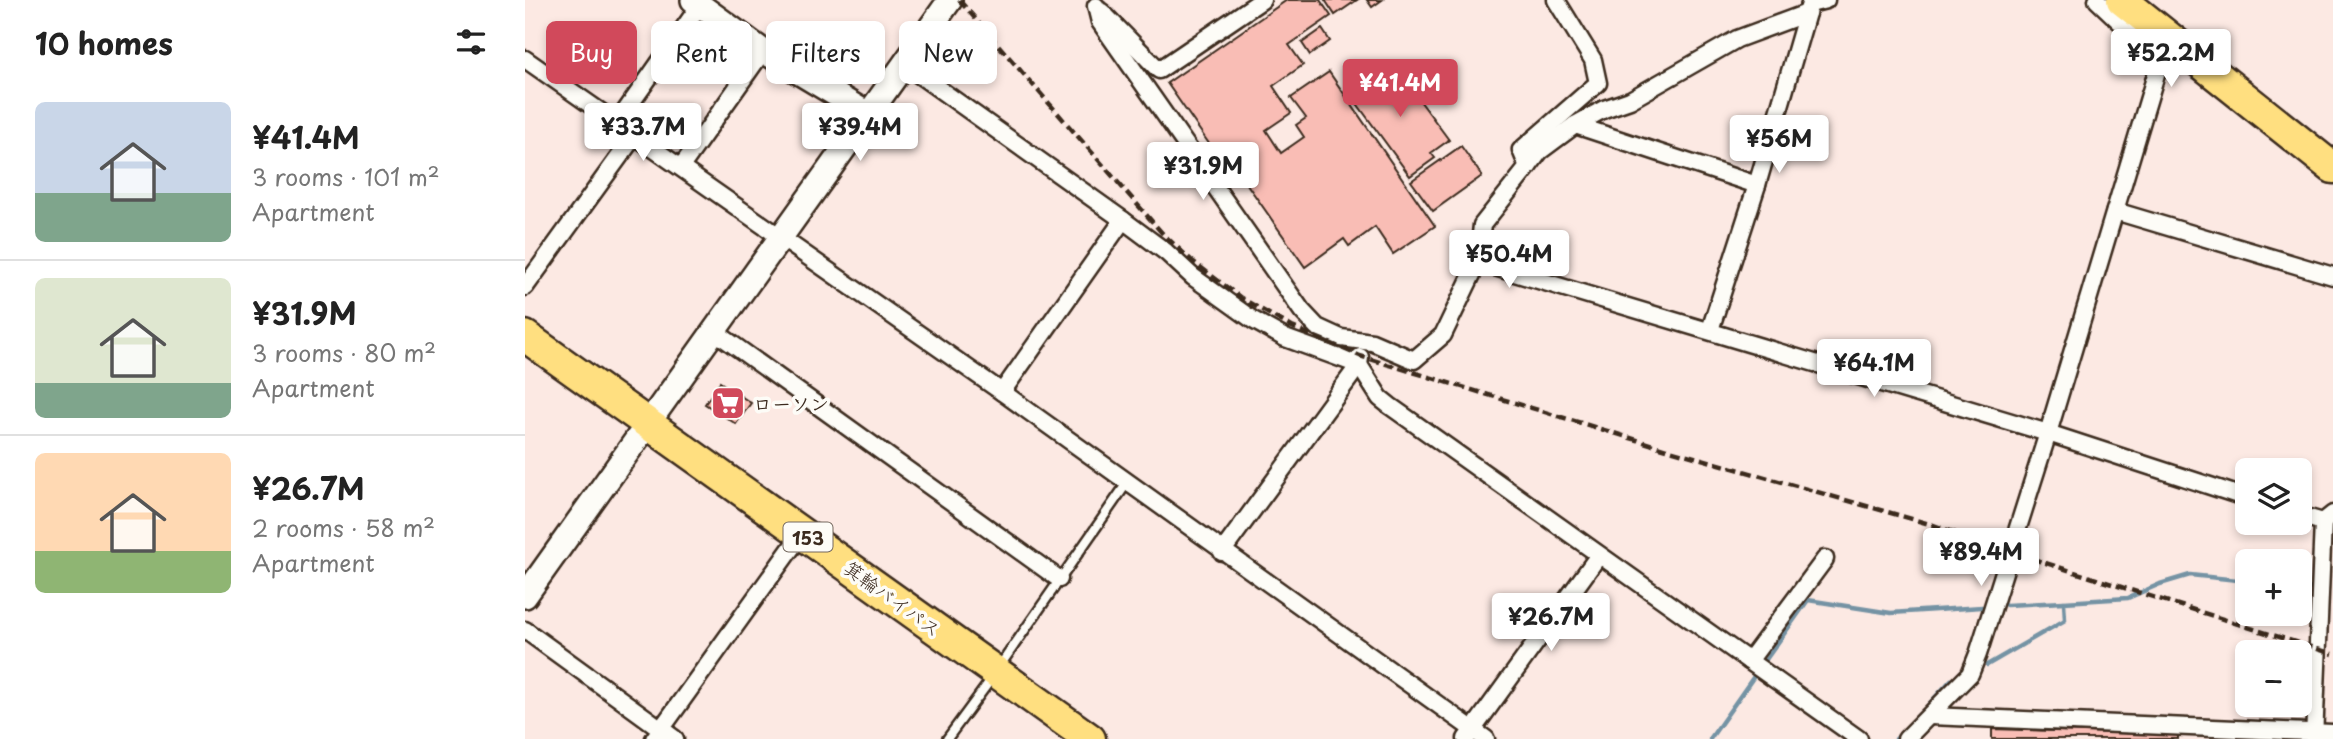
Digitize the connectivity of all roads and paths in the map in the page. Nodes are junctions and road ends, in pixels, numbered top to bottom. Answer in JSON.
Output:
{"nodes":[{"id":1,"x":950,"y":0,"type":"edge"},
{"id":2,"x":1262,"y":0,"type":"edge"},
{"id":3,"x":1556,"y":0,"type":"edge"},
{"id":4,"x":1826,"y":0,"type":"edge"},
{"id":5,"x":2097,"y":0,"type":"edge"},
{"id":6,"x":2122,"y":0,"type":"edge"},
{"id":7,"x":696,"y":3,"type":"edge"},
{"id":8,"x":1094,"y":3,"type":"edge"},
{"id":9,"x":1807,"y":13,"type":"junction"},
{"id":10,"x":935,"y":21,"type":"edge"},
{"id":11,"x":763,"y":51,"type":"junction"},
{"id":12,"x":525,"y":59,"type":"edge"},
{"id":13,"x":899,"y":71,"type":"edge"},
{"id":14,"x":932,"y":84,"type":"edge"},
{"id":15,"x":868,"y":114,"type":"junction"},
{"id":16,"x":617,"y":123,"type":"junction"},
{"id":17,"x":1575,"y":125,"type":"junction"},
{"id":18,"x":635,"y":135,"type":"junction"},
{"id":19,"x":681,"y":167,"type":"junction"},
{"id":20,"x":1528,"y":167,"type":"junction"},
{"id":21,"x":2333,"y":168,"type":"edge"},
{"id":22,"x":1757,"y":185,"type":"junction"},
{"id":23,"x":2115,"y":211,"type":"junction"},
{"id":24,"x":1123,"y":220,"type":"junction"},
{"id":25,"x":782,"y":238,"type":"junction"},
{"id":26,"x":1478,"y":262,"type":"junction"},
{"id":27,"x":2333,"y":276,"type":"edge"},
{"id":28,"x":525,"y":287,"type":"edge"},
{"id":29,"x":1710,"y":330,"type":"junction"},
{"id":30,"x":714,"y":331,"type":"junction"},
{"id":31,"x":525,"y":336,"type":"edge"},
{"id":32,"x":1362,"y":341,"type":"junction"},
{"id":33,"x":525,"y":357,"type":"edge"},
{"id":34,"x":1359,"y":365,"type":"junction"},
{"id":35,"x":1002,"y":392,"type":"junction"},
{"id":36,"x":643,"y":431,"type":"junction"},
{"id":37,"x":2048,"y":433,"type":"junction"},
{"id":38,"x":1127,"y":483,"type":"junction"},
{"id":39,"x":2235,"y":494,"type":"edge"},
{"id":40,"x":2328,"y":518,"type":"edge"},
{"id":41,"x":792,"y":547,"type":"junction"},
{"id":42,"x":1222,"y":552,"type":"junction"},
{"id":43,"x":1599,"y":555,"type":"junction"},
{"id":44,"x":1825,"y":558,"type":"dead end"},
{"id":45,"x":1059,"y":579,"type":"junction"},
{"id":46,"x":525,"y":596,"type":"edge"},
{"id":47,"x":525,"y":630,"type":"edge"},
{"id":48,"x":1756,"y":667,"type":"junction"},
{"id":49,"x":991,"y":679,"type":"junction"},
{"id":50,"x":1930,"y":716,"type":"junction"},
{"id":51,"x":2333,"y":733,"type":"edge"},
{"id":52,"x":658,"y":734,"type":"edge"},
{"id":53,"x":1475,"y":736,"type":"edge"},
{"id":54,"x":2314,"y":736,"type":"edge"},
{"id":55,"x":675,"y":739,"type":"edge"},
{"id":56,"x":947,"y":739,"type":"edge"},
{"id":57,"x":1058,"y":739,"type":"edge"},
{"id":58,"x":1090,"y":739,"type":"edge"},
{"id":59,"x":1859,"y":739,"type":"edge"},
{"id":60,"x":1906,"y":739,"type":"edge"}],
"edges":[{"from":1,"to":10,"type":"street"},
{"from":2,"to":8,"type":"street"},
{"from":3,"to":20,"type":"street"},
{"from":4,"to":9,"type":"street"},
{"from":5,"to":23,"type":"street"},
{"from":6,"to":21,"type":"highway"},
{"from":7,"to":11,"type":"street"},
{"from":7,"to":16,"type":"street"},
{"from":8,"to":32,"type":"street"},
{"from":9,"to":17,"type":"street"},
{"from":9,"to":22,"type":"street"},
{"from":11,"to":15,"type":"street"},
{"from":11,"to":19,"type":"street"},
{"from":12,"to":16,"type":"street"},
{"from":13,"to":15,"type":"street"},
{"from":14,"to":24,"type":"street"},
{"from":15,"to":25,"type":"street"},
{"from":16,"to":18,"type":"street"},
{"from":17,"to":20,"type":"street"},
{"from":17,"to":22,"type":"street"},
{"from":18,"to":19,"type":"street"},
{"from":18,"to":28,"type":"street"},
{"from":19,"to":25,"type":"street"},
{"from":20,"to":26,"type":"street"},
{"from":22,"to":29,"type":"street"},
{"from":23,"to":27,"type":"street"},
{"from":23,"to":37,"type":"street"},
{"from":24,"to":34,"type":"street"},
{"from":24,"to":35,"type":"street"},
{"from":25,"to":30,"type":"street"},
{"from":25,"to":35,"type":"street"},
{"from":26,"to":29,"type":"street"},
{"from":26,"to":32,"type":"street"},
{"from":29,"to":37,"type":"street"},
{"from":30,"to":36,"type":"street"},
{"from":30,"to":45,"type":"street"},
{"from":31,"to":36,"type":"highway","name":"箕輪バイパス","number":"153"},
{"from":32,"to":34,"type":"street"},
{"from":33,"to":36,"type":"highway","name":"箕輪バイパス","number":"153"},
{"from":34,"to":42,"type":"street"},
{"from":34,"to":43,"type":"street"},
{"from":35,"to":38,"type":"street"},
{"from":36,"to":41,"type":"highway","name":"箕輪バイパス","number":"153"},
{"from":36,"to":46,"type":"street"},
{"from":36,"to":49,"type":"highway","name":"箕輪バイパス","number":"153"},
{"from":37,"to":39,"type":"street"},
{"from":37,"to":50,"type":"street"},
{"from":38,"to":42,"type":"street"},
{"from":38,"to":45,"type":"lane"},
{"from":40,"to":54,"type":"street"},
{"from":41,"to":49,"type":"highway","name":"箕輪バイパス","number":"153"},
{"from":41,"to":52,"type":"street"},
{"from":42,"to":53,"type":"street"},
{"from":43,"to":48,"type":"street"},
{"from":43,"to":53,"type":"street"},
{"from":44,"to":48,"type":"street"},
{"from":45,"to":49,"type":"lane"},
{"from":47,"to":52,"type":"street"},
{"from":48,"to":59,"type":"street"},
{"from":49,"to":56,"type":"lane"},
{"from":49,"to":57,"type":"highway","name":"箕輪バイパス","number":"153"},
{"from":49,"to":58,"type":"highway","name":"箕輪バイパス","number":"153"},
{"from":50,"to":54,"type":"street"},
{"from":50,"to":60,"type":"street"},
{"from":51,"to":54,"type":"street"},
{"from":52,"to":55,"type":"street"}]}
